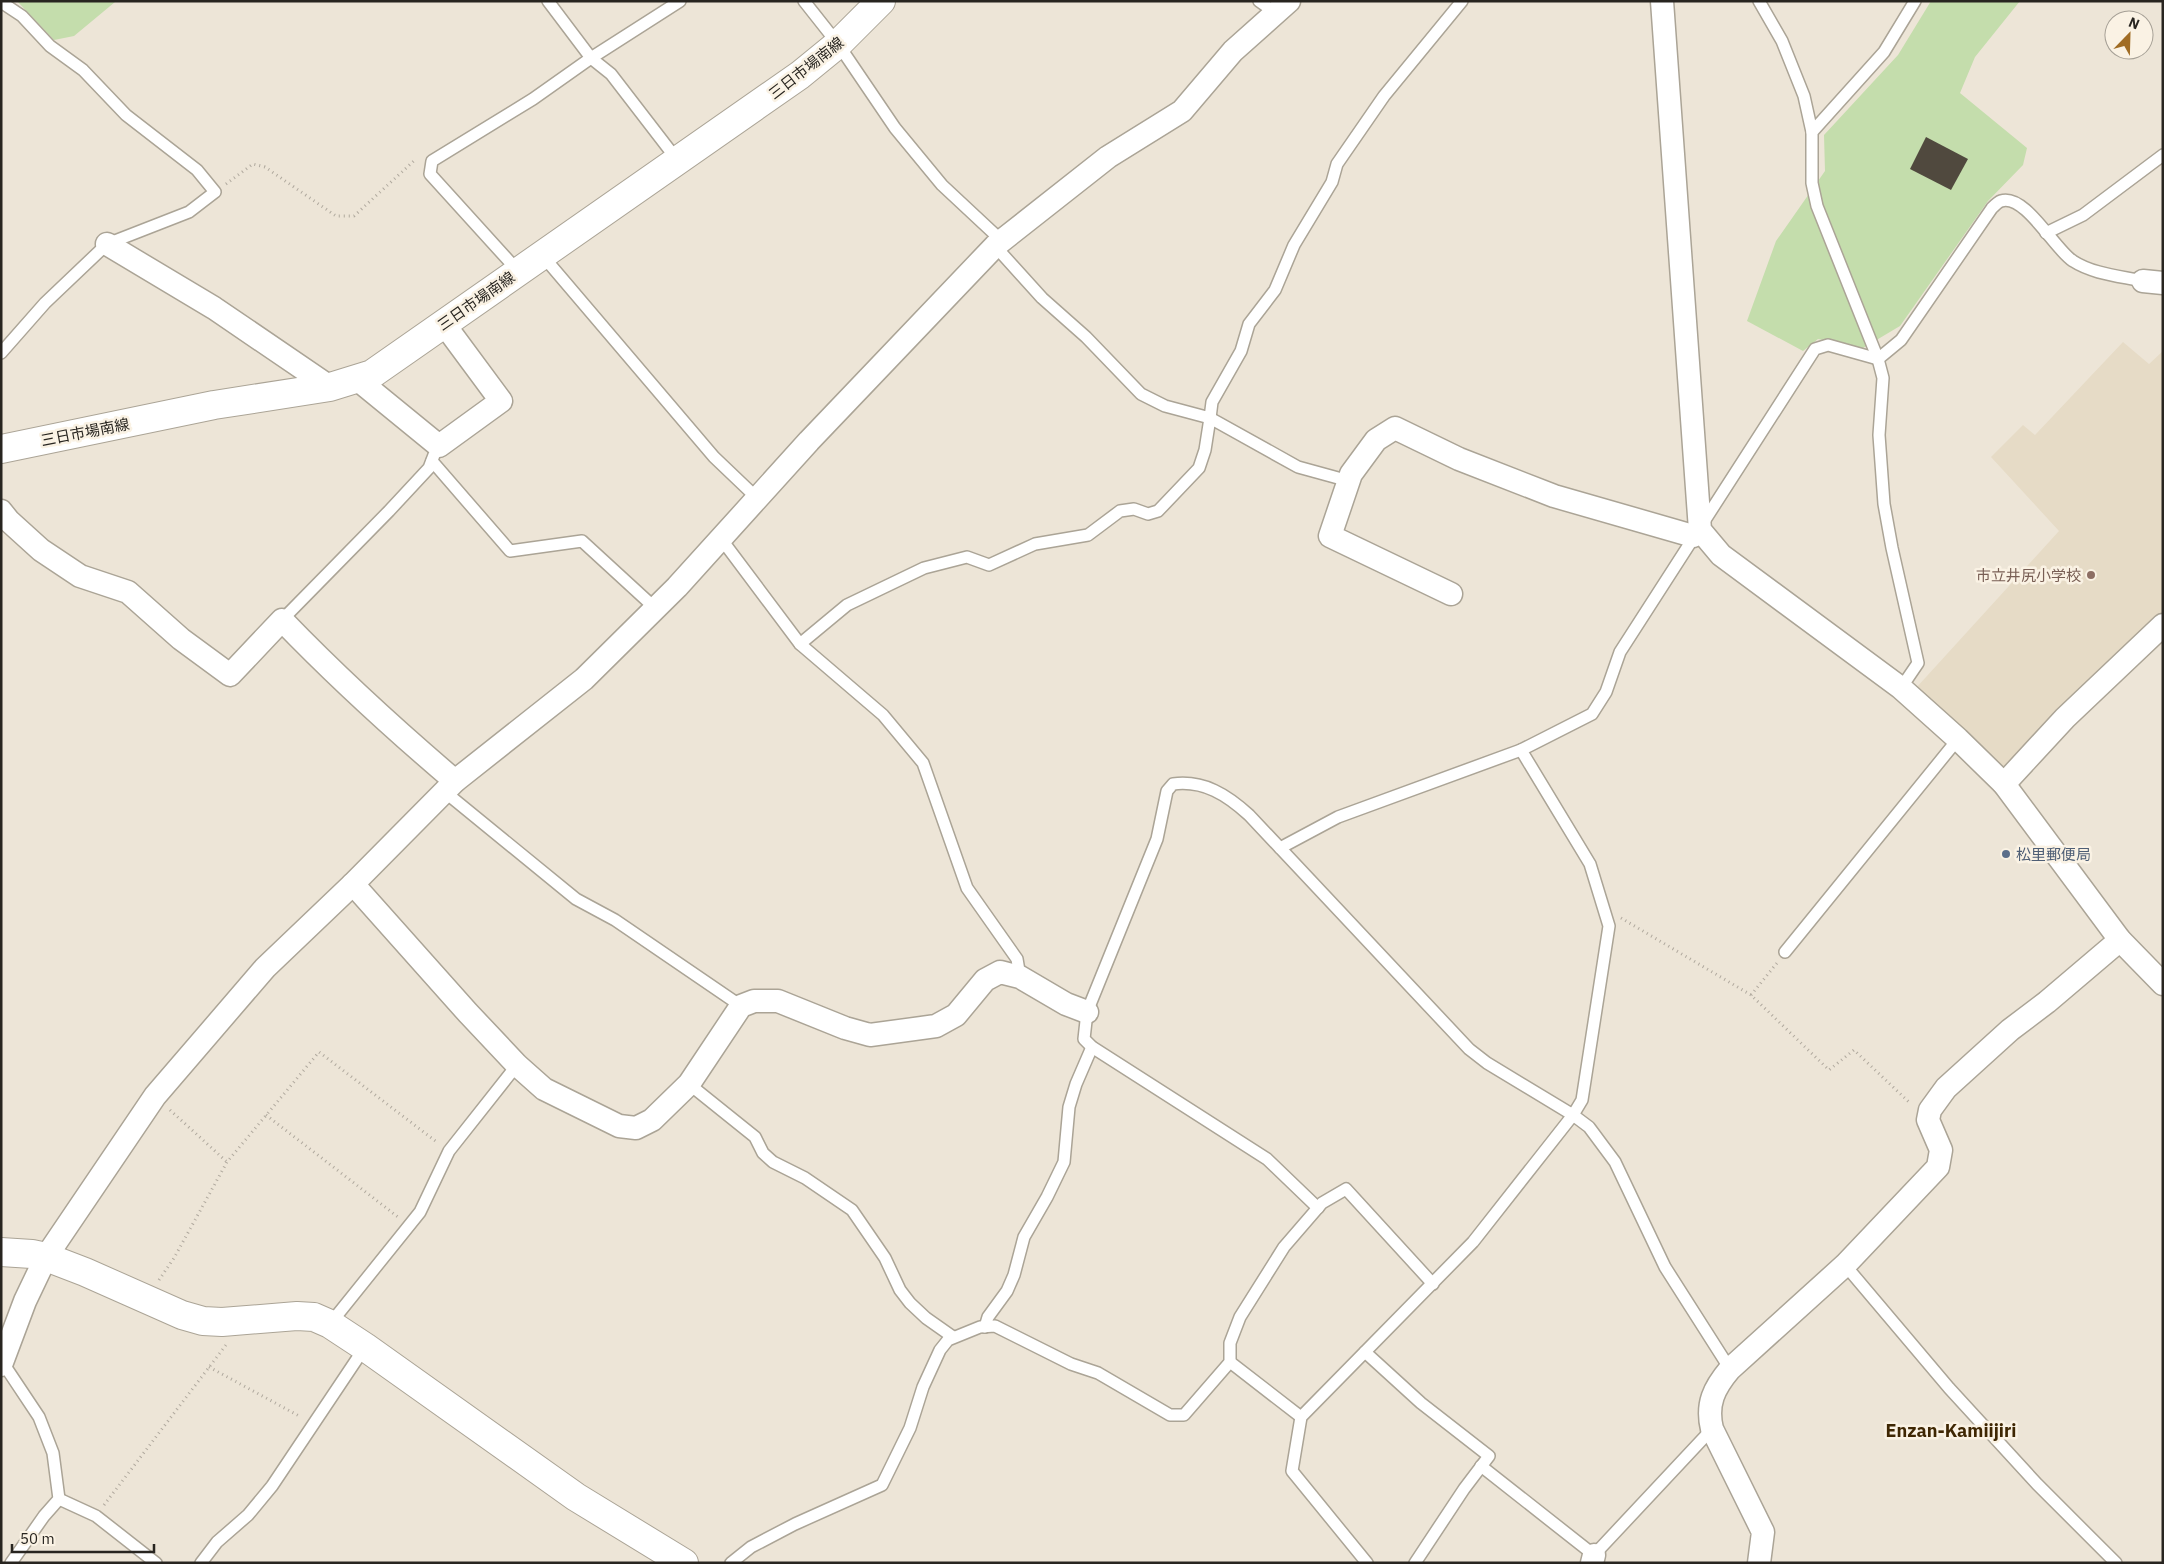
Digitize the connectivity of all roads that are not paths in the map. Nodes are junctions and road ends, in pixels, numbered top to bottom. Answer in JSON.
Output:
{"nodes":[{"id":1,"x":548,"y":1,"type":"edge"},
{"id":2,"x":680,"y":1,"type":"edge"},
{"id":3,"x":804,"y":1,"type":"edge"},
{"id":4,"x":881,"y":1,"type":"edge"},
{"id":5,"x":1462,"y":1,"type":"edge"},
{"id":6,"x":1662,"y":1,"type":"edge"},
{"id":7,"x":1759,"y":1,"type":"edge"},
{"id":8,"x":1915,"y":1,"type":"edge"},
{"id":9,"x":1,"y":2,"type":"edge"},
{"id":10,"x":1275,"y":5,"type":"edge"},
{"id":11,"x":838,"y":44,"type":"junction"},
{"id":12,"x":591,"y":58,"type":"junction"},
{"id":13,"x":1812,"y":132,"type":"junction"},
{"id":14,"x":2163,"y":155,"type":"edge"},
{"id":15,"x":678,"y":161,"type":"junction"},
{"id":16,"x":2046,"y":233,"type":"junction"},
{"id":17,"x":107,"y":244,"type":"junction"},
{"id":18,"x":998,"y":244,"type":"junction"},
{"id":19,"x":542,"y":255,"type":"junction"},
{"id":20,"x":518,"y":271,"type":"junction"},
{"id":21,"x":2153,"y":282,"type":"edge"},
{"id":22,"x":444,"y":324,"type":"junction"},
{"id":23,"x":1,"y":353,"type":"edge"},
{"id":24,"x":1878,"y":359,"type":"junction"},
{"id":25,"x":357,"y":379,"type":"junction"},
{"id":26,"x":330,"y":387,"type":"junction"},
{"id":27,"x":1210,"y":418,"type":"junction"},
{"id":28,"x":1,"y":449,"type":"edge"},
{"id":29,"x":435,"y":453,"type":"junction"},
{"id":30,"x":1349,"y":481,"type":"junction"},
{"id":31,"x":758,"y":499,"type":"junction"},
{"id":32,"x":1,"y":511,"type":"edge"},
{"id":33,"x":1696,"y":533,"type":"junction"},
{"id":34,"x":722,"y":540,"type":"junction"},
{"id":35,"x":1451,"y":594,"type":"dead end"},
{"id":36,"x":655,"y":608,"type":"junction"},
{"id":37,"x":282,"y":620,"type":"junction"},
{"id":38,"x":2163,"y":625,"type":"edge"},
{"id":39,"x":800,"y":644,"type":"junction"},
{"id":40,"x":1901,"y":688,"type":"junction"},
{"id":41,"x":1958,"y":739,"type":"junction"},
{"id":42,"x":1521,"y":750,"type":"junction"},
{"id":43,"x":2004,"y":784,"type":"junction"},
{"id":44,"x":450,"y":786,"type":"junction"},
{"id":45,"x":1280,"y":848,"type":"junction"},
{"id":46,"x":353,"y":884,"type":"junction"},
{"id":47,"x":2120,"y":940,"type":"junction"},
{"id":48,"x":1785,"y":952,"type":"road end"},
{"id":49,"x":1020,"y":977,"type":"junction"},
{"id":50,"x":2163,"y":984,"type":"edge"},
{"id":51,"x":741,"y":1006,"type":"junction"},
{"id":52,"x":1087,"y":1012,"type":"junction"},
{"id":53,"x":1092,"y":1047,"type":"junction"},
{"id":54,"x":517,"y":1065,"type":"junction"},
{"id":55,"x":689,"y":1084,"type":"junction"},
{"id":56,"x":1573,"y":1115,"type":"junction"},
{"id":57,"x":1318,"y":1208,"type":"junction"},
{"id":58,"x":1,"y":1252,"type":"edge"},
{"id":59,"x":46,"y":1258,"type":"junction"},
{"id":60,"x":1845,"y":1265,"type":"junction"},
{"id":61,"x":1433,"y":1284,"type":"junction"},
{"id":62,"x":330,"y":1324,"type":"junction"},
{"id":63,"x":985,"y":1327,"type":"junction"},
{"id":64,"x":954,"y":1337,"type":"junction"},
{"id":65,"x":365,"y":1347,"type":"junction"},
{"id":66,"x":1365,"y":1352,"type":"junction"},
{"id":67,"x":1230,"y":1362,"type":"junction"},
{"id":68,"x":2,"y":1364,"type":"edge"},
{"id":69,"x":1730,"y":1368,"type":"junction"},
{"id":70,"x":1301,"y":1417,"type":"junction"},
{"id":71,"x":1712,"y":1429,"type":"junction"},
{"id":72,"x":1481,"y":1466,"type":"junction"},
{"id":73,"x":59,"y":1499,"type":"junction"},
{"id":74,"x":1593,"y":1559,"type":"edge"},
{"id":75,"x":11,"y":1563,"type":"edge"},
{"id":76,"x":156,"y":1563,"type":"edge"},
{"id":77,"x":201,"y":1563,"type":"edge"},
{"id":78,"x":684,"y":1563,"type":"edge"},
{"id":79,"x":731,"y":1563,"type":"edge"},
{"id":80,"x":1368,"y":1563,"type":"edge"},
{"id":81,"x":1414,"y":1563,"type":"edge"},
{"id":82,"x":1760,"y":1563,"type":"edge"},
{"id":83,"x":2116,"y":1563,"type":"edge"}],
"edges":[{"from":1,"to":12,"type":"lane"},
{"from":2,"to":12,"type":"lane"},
{"from":3,"to":11,"type":"lane"},
{"from":4,"to":11,"type":"main road","name":"三日市場南線"},
{"from":5,"to":27,"type":"lane"},
{"from":6,"to":33,"type":"street"},
{"from":7,"to":13,"type":"lane"},
{"from":8,"to":13,"type":"lane"},
{"from":9,"to":17,"type":"lane"},
{"from":10,"to":18,"type":"street"},
{"from":11,"to":15,"type":"main road","name":"三日市場南線"},
{"from":11,"to":18,"type":"lane"},
{"from":12,"to":15,"type":"lane"},
{"from":12,"to":20,"type":"lane"},
{"from":13,"to":24,"type":"lane"},
{"from":14,"to":16,"type":"lane"},
{"from":15,"to":19,"type":"main road","name":"三日市場南線"},
{"from":16,"to":21,"type":"lane"},
{"from":16,"to":24,"type":"lane"},
{"from":17,"to":23,"type":"lane"},
{"from":17,"to":26,"type":"street"},
{"from":18,"to":27,"type":"lane"},
{"from":18,"to":31,"type":"street"},
{"from":19,"to":20,"type":"main road","name":"三日市場南線"},
{"from":19,"to":31,"type":"lane"},
{"from":20,"to":22,"type":"main road","name":"三日市場南線"},
{"from":22,"to":25,"type":"main road","name":"三日市場南線"},
{"from":22,"to":29,"type":"street"},
{"from":24,"to":33,"type":"lane"},
{"from":24,"to":40,"type":"lane"},
{"from":25,"to":26,"type":"main road","name":"三日市場南線"},
{"from":25,"to":29,"type":"street"},
{"from":26,"to":28,"type":"main road","name":"三日市場南線"},
{"from":27,"to":30,"type":"lane"},
{"from":27,"to":39,"type":"lane"},
{"from":29,"to":36,"type":"lane"},
{"from":29,"to":37,"type":"lane"},
{"from":30,"to":33,"type":"street"},
{"from":30,"to":35,"type":"street"},
{"from":31,"to":34,"type":"street"},
{"from":32,"to":37,"type":"street"},
{"from":33,"to":40,"type":"street"},
{"from":33,"to":42,"type":"lane"},
{"from":34,"to":36,"type":"street"},
{"from":34,"to":39,"type":"lane"},
{"from":36,"to":44,"type":"street"},
{"from":37,"to":44,"type":"street"},
{"from":38,"to":43,"type":"street"},
{"from":39,"to":49,"type":"lane"},
{"from":40,"to":41,"type":"street"},
{"from":41,"to":43,"type":"street"},
{"from":41,"to":48,"type":"lane"},
{"from":42,"to":45,"type":"lane"},
{"from":42,"to":56,"type":"lane"},
{"from":43,"to":47,"type":"street"},
{"from":44,"to":46,"type":"street"},
{"from":44,"to":51,"type":"lane"},
{"from":45,"to":52,"type":"lane"},
{"from":45,"to":56,"type":"lane"},
{"from":46,"to":54,"type":"street"},
{"from":46,"to":59,"type":"street"},
{"from":47,"to":50,"type":"street"},
{"from":47,"to":60,"type":"street"},
{"from":49,"to":51,"type":"street"},
{"from":49,"to":52,"type":"street"},
{"from":51,"to":55,"type":"street"},
{"from":52,"to":53,"type":"lane"},
{"from":53,"to":57,"type":"lane"},
{"from":53,"to":63,"type":"lane"},
{"from":54,"to":55,"type":"street"},
{"from":54,"to":62,"type":"lane"},
{"from":55,"to":64,"type":"lane"},
{"from":56,"to":61,"type":"lane"},
{"from":56,"to":69,"type":"lane"},
{"from":57,"to":61,"type":"lane"},
{"from":57,"to":67,"type":"lane"},
{"from":58,"to":59,"type":"main road"},
{"from":59,"to":62,"type":"main road"},
{"from":59,"to":68,"type":"street"},
{"from":60,"to":69,"type":"street"},
{"from":60,"to":83,"type":"lane"},
{"from":61,"to":66,"type":"lane"},
{"from":62,"to":65,"type":"main road"},
{"from":63,"to":64,"type":"lane"},
{"from":63,"to":67,"type":"lane"},
{"from":64,"to":79,"type":"lane"},
{"from":65,"to":77,"type":"lane"},
{"from":65,"to":78,"type":"main road"},
{"from":66,"to":70,"type":"lane"},
{"from":66,"to":72,"type":"lane"},
{"from":67,"to":70,"type":"lane"},
{"from":68,"to":73,"type":"lane"},
{"from":69,"to":71,"type":"street"},
{"from":70,"to":80,"type":"lane"},
{"from":71,"to":74,"type":"lane"},
{"from":71,"to":82,"type":"street"},
{"from":72,"to":74,"type":"lane"},
{"from":72,"to":81,"type":"lane"},
{"from":73,"to":75,"type":"lane"},
{"from":73,"to":76,"type":"lane"}]}
